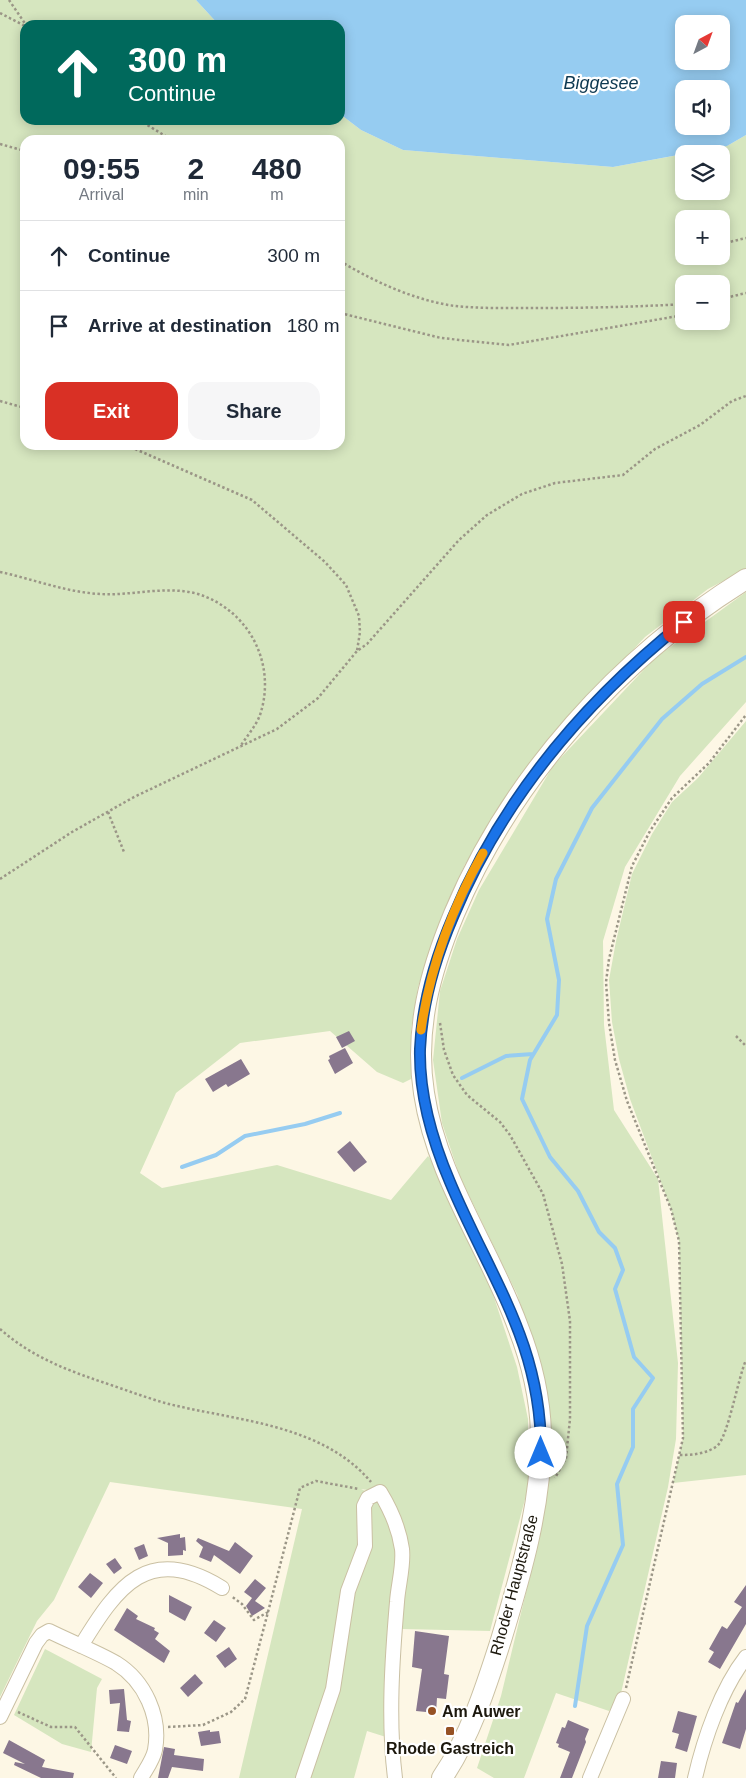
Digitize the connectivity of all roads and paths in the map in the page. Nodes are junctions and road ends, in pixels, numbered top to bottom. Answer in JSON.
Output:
{"nodes":[{"id":1,"x":10,"y":0,"type":"edge"},
{"id":2,"x":0,"y":13,"type":"edge"},
{"id":3,"x":22,"y":20,"type":"edge"},
{"id":4,"x":20,"y":23,"type":"edge"},
{"id":5,"x":147,"y":125,"type":"edge"},
{"id":6,"x":164,"y":135,"type":"edge"},
{"id":7,"x":0,"y":144,"type":"edge"},
{"id":8,"x":20,"y":150,"type":"edge"},
{"id":9,"x":746,"y":238,"type":"edge"},
{"id":10,"x":730,"y":242,"type":"edge"},
{"id":11,"x":345,"y":264,"type":"edge"},
{"id":12,"x":746,"y":293,"type":"edge"},
{"id":13,"x":730,"y":297,"type":"edge"},
{"id":14,"x":675,"y":305,"type":"edge"},
{"id":15,"x":345,"y":314,"type":"edge"},
{"id":16,"x":675,"y":317,"type":"edge"},
{"id":17,"x":746,"y":396,"type":"edge"},
{"id":18,"x":0,"y":401,"type":"edge"},
{"id":19,"x":20,"y":407,"type":"edge"},
{"id":20,"x":137,"y":450,"type":"edge"},
{"id":21,"x":0,"y":572,"type":"edge"},
{"id":22,"x":746,"y":579,"type":"edge"},
{"id":23,"x":357,"y":651,"type":"junction"},
{"id":24,"x":746,"y":715,"type":"edge"},
{"id":25,"x":240,"y":748,"type":"junction"},
{"id":26,"x":108,"y":812,"type":"junction"},
{"id":27,"x":124,"y":852,"type":"dead end"},
{"id":28,"x":0,"y":879,"type":"edge"},
{"id":29,"x":439,"y":1014,"type":"dead end"},
{"id":30,"x":736,"y":1036,"type":"dead end"},
{"id":31,"x":746,"y":1046,"type":"edge"},
{"id":32,"x":0,"y":1328,"type":"edge"},
{"id":33,"x":746,"y":1360,"type":"edge"},
{"id":34,"x":679,"y":1456,"type":"junction"},
{"id":35,"x":537,"y":1490,"type":"junction"},
{"id":36,"x":380,"y":1492,"type":"junction"},
{"id":37,"x":222,"y":1588,"type":"joint"},
{"id":38,"x":268,"y":1612,"type":"junction"},
{"id":39,"x":81,"y":1646,"type":"junction"},
{"id":40,"x":746,"y":1657,"type":"edge"},
{"id":41,"x":623,"y":1698,"type":"joint"},
{"id":42,"x":3,"y":1712,"type":"edge"},
{"id":43,"x":157,"y":1726,"type":"junction"},
{"id":44,"x":116,"y":1778,"type":"edge"},
{"id":45,"x":141,"y":1778,"type":"edge"},
{"id":46,"x":303,"y":1778,"type":"edge"},
{"id":47,"x":395,"y":1778,"type":"edge"},
{"id":48,"x":442,"y":1778,"type":"edge"},
{"id":49,"x":590,"y":1778,"type":"edge"},
{"id":50,"x":695,"y":1778,"type":"edge"}],
"edges":[{"from":1,"to":3,"type":"path"},
{"from":2,"to":4,"type":"path"},
{"from":5,"to":6,"type":"path"},
{"from":7,"to":8,"type":"path"},
{"from":9,"to":10,"type":"path"},
{"from":11,"to":14,"type":"path"},
{"from":12,"to":13,"type":"path"},
{"from":15,"to":16,"type":"path"},
{"from":17,"to":23,"type":"path"},
{"from":18,"to":19,"type":"path"},
{"from":20,"to":23,"type":"path"},
{"from":21,"to":25,"type":"path"},
{"from":22,"to":35,"type":"main road","name":"Rhoder Hauptstraße"},
{"from":23,"to":25,"type":"path"},
{"from":24,"to":34,"type":"path"},
{"from":25,"to":26,"type":"path"},
{"from":26,"to":27,"type":"path"},
{"from":26,"to":28,"type":"path"},
{"from":29,"to":35,"type":"path"},
{"from":30,"to":31,"type":"path"},
{"from":32,"to":36,"type":"path"},
{"from":33,"to":34,"type":"path"},
{"from":34,"to":41,"type":"path"},
{"from":35,"to":48,"type":"main road","name":"Rhoder Hauptstraße"},
{"from":36,"to":38,"type":"path"},
{"from":36,"to":46,"type":"street"},
{"from":36,"to":47,"type":"street"},
{"from":37,"to":38,"type":"path"},
{"from":37,"to":39,"type":"street"},
{"from":38,"to":43,"type":"path"},
{"from":39,"to":42,"type":"street"},
{"from":39,"to":43,"type":"street"},
{"from":40,"to":50,"type":"street"},
{"from":41,"to":49,"type":"street"},
{"from":42,"to":44,"type":"path"},
{"from":43,"to":45,"type":"street"}]}
